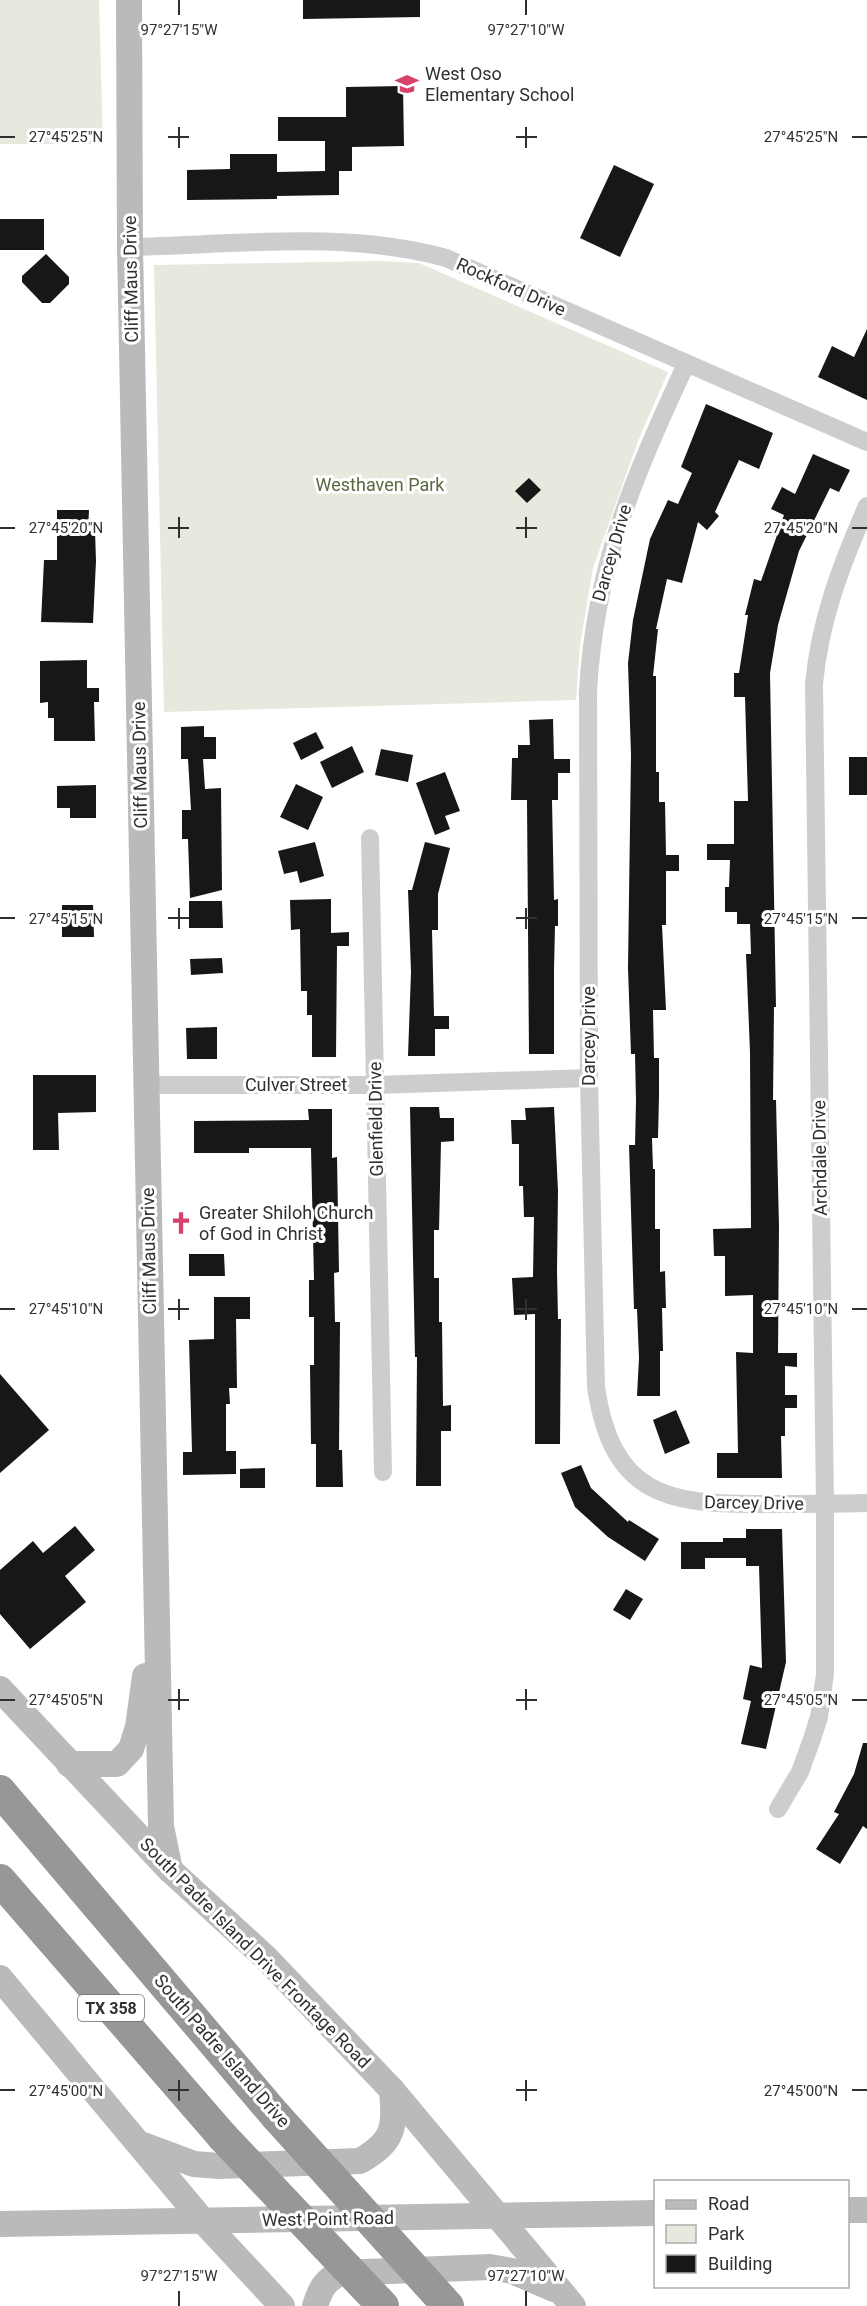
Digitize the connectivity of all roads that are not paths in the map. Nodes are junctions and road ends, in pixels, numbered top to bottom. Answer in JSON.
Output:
{"nodes":[{"id":1,"x":129,"y":0,"type":"edge"},
{"id":2,"x":130,"y":247,"type":"junction"},
{"id":3,"x":686,"y":364,"type":"junction"},
{"id":4,"x":867,"y":442,"type":"edge"},
{"id":5,"x":867,"y":506,"type":"edge"},
{"id":6,"x":370,"y":838,"type":"dead end"},
{"id":7,"x":589,"y":1078,"type":"junction"},
{"id":8,"x":146,"y":1084,"type":"junction"},
{"id":9,"x":376,"y":1084,"type":"junction"},
{"id":10,"x":382,"y":1472,"type":"dead end"},
{"id":11,"x":867,"y":1503,"type":"edge"},
{"id":12,"x":825,"y":1504,"type":"junction"},
{"id":13,"x":154,"y":1529,"type":"junction"},
{"id":14,"x":0,"y":1689,"type":"edge"},
{"id":15,"x":69,"y":1764,"type":"junction"},
{"id":16,"x":0,"y":1791,"type":"edge"},
{"id":17,"x":778,"y":1809,"type":"dead end"},
{"id":18,"x":170,"y":1870,"type":"junction"},
{"id":19,"x":0,"y":1880,"type":"edge"},
{"id":20,"x":0,"y":1913,"type":"edge"},
{"id":21,"x":0,"y":1978,"type":"edge"},
{"id":22,"x":392,"y":2090,"type":"junction"},
{"id":23,"x":223,"y":2137,"type":"junction"},
{"id":24,"x":140,"y":2143,"type":"junction"},
{"id":25,"x":849,"y":2210,"type":"edge"},
{"id":26,"x":867,"y":2210,"type":"edge"},
{"id":27,"x":654,"y":2213,"type":"edge"},
{"id":28,"x":497,"y":2215,"type":"junction"},
{"id":29,"x":203,"y":2222,"type":"junction"},
{"id":30,"x":0,"y":2224,"type":"edge"},
{"id":31,"x":567,"y":2300,"type":"edge"},
{"id":32,"x":282,"y":2306,"type":"edge"},
{"id":33,"x":315,"y":2306,"type":"edge"},
{"id":34,"x":383,"y":2306,"type":"edge"},
{"id":35,"x":448,"y":2306,"type":"edge"}],
"edges":[{"from":1,"to":2,"type":"street","name":"Cliff Maus Drive"},
{"from":2,"to":3,"type":"street","name":"Rockford Drive"},
{"from":2,"to":8,"type":"street","name":"Cliff Maus Drive"},
{"from":3,"to":4,"type":"street","name":"Rockford Drive"},
{"from":3,"to":7,"type":"street","name":"Darcey Drive"},
{"from":5,"to":12,"type":"street","name":"Archdale Drive"},
{"from":6,"to":9,"type":"street","name":"Glenfield Drive"},
{"from":7,"to":9,"type":"street","name":"Culver Street"},
{"from":7,"to":12,"type":"street","name":"Darcey Drive"},
{"from":8,"to":9,"type":"street","name":"Culver Street"},
{"from":8,"to":13,"type":"street","name":"Cliff Maus Drive"},
{"from":9,"to":10,"type":"street","name":"Glenfield Drive"},
{"from":11,"to":12,"type":"street","name":"Darcey Drive"},
{"from":12,"to":17,"type":"street","name":"Archdale Drive"},
{"from":13,"to":15,"type":"street","name":"Cliff Maus Drive"},
{"from":13,"to":18,"type":"street","name":"Cliff Maus Drive"},
{"from":14,"to":15,"type":"street","name":"South Padre Island Drive Frontage Road"},
{"from":15,"to":18,"type":"street","name":"South Padre Island Drive Frontage Road"},
{"from":16,"to":35,"type":"highway","name":"South Padre Island Drive","number":"TX 358","bridge":true},
{"from":18,"to":22,"type":"street","name":"South Padre Island Drive Frontage Road"},
{"from":19,"to":23,"type":"highway","number":"TX 358"},
{"from":20,"to":23,"type":"highway"},
{"from":21,"to":24,"type":"street"},
{"from":22,"to":24,"type":"street"},
{"from":22,"to":28,"type":"street","name":"South Padre Island Drive Frontage Road"},
{"from":23,"to":34,"type":"highway","number":"TX 358","bridge":true},
{"from":24,"to":29,"type":"street"},
{"from":25,"to":26,"type":"street"},
{"from":27,"to":28,"type":"street","name":"West Point Road"},
{"from":28,"to":29,"type":"street","name":"West Point Road"},
{"from":28,"to":31,"type":"street","name":"South Padre Island Drive Frontage Road"},
{"from":29,"to":30,"type":"street","name":"West Point Road"},
{"from":29,"to":32,"type":"street"},
{"from":31,"to":33,"type":"street"}]}
